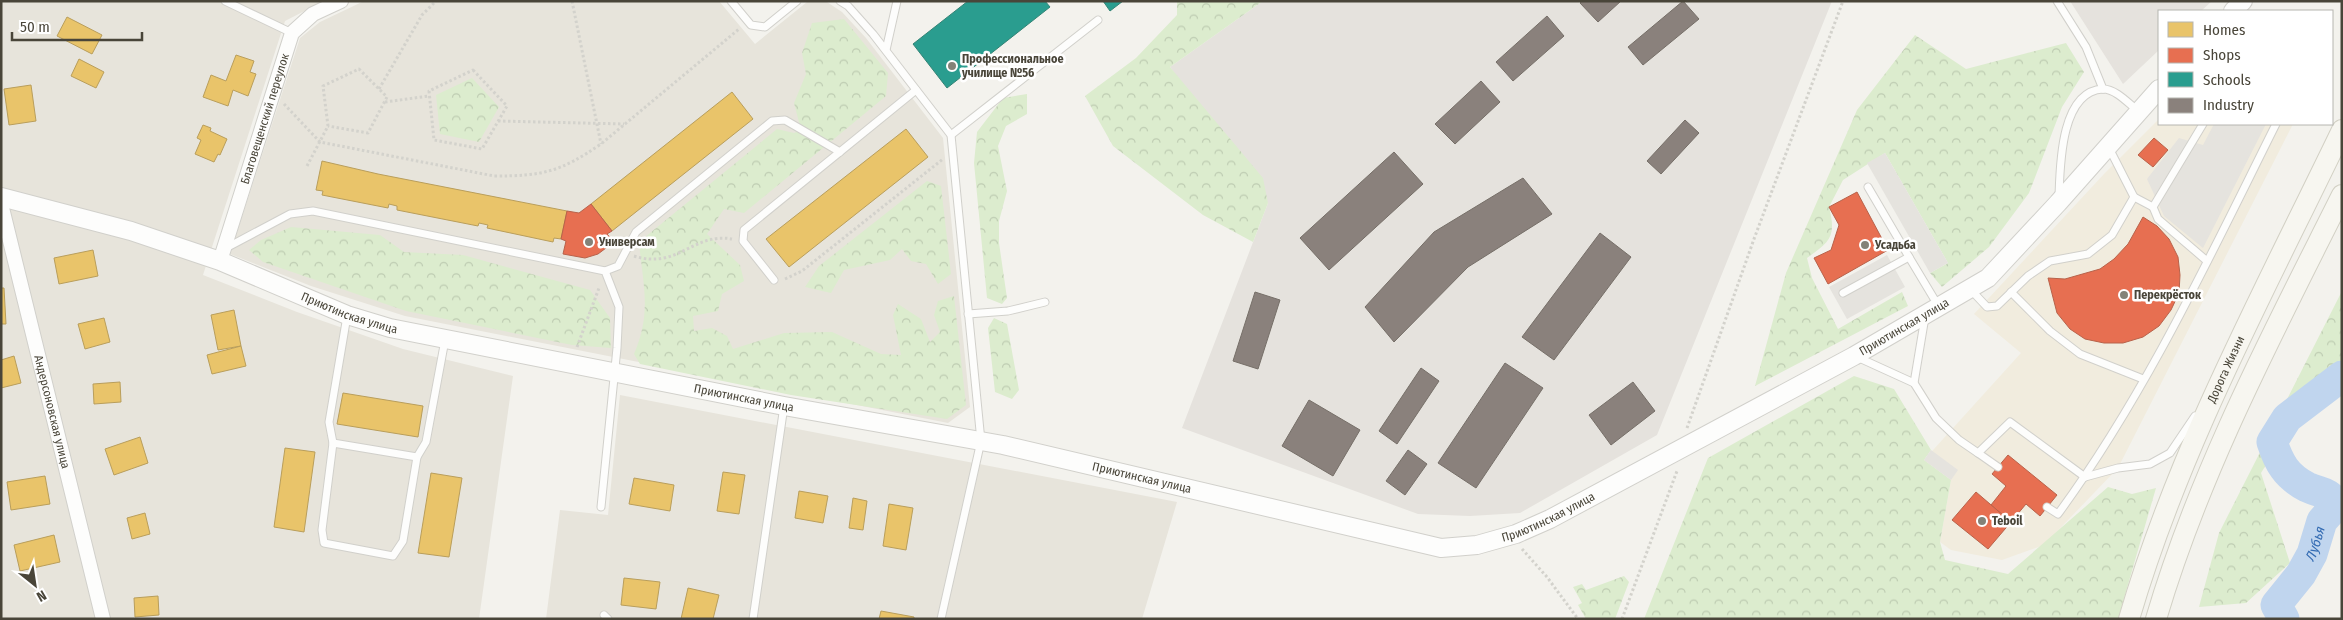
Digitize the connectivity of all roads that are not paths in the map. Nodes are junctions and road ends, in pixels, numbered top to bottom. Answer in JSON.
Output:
{"nodes":[{"id":1,"x":225,"y":1,"type":"edge"},
{"id":2,"x":341,"y":1,"type":"edge"},
{"id":3,"x":731,"y":1,"type":"edge"},
{"id":4,"x":797,"y":1,"type":"edge"},
{"id":5,"x":840,"y":1,"type":"edge"},
{"id":6,"x":897,"y":1,"type":"edge"},
{"id":7,"x":2057,"y":1,"type":"edge"},
{"id":8,"x":2243,"y":1,"type":"edge"},
{"id":9,"x":2234,"y":10,"type":"edge"},
{"id":10,"x":1098,"y":20,"type":"dead end"},
{"id":11,"x":292,"y":33,"type":"junction"},
{"id":12,"x":886,"y":50,"type":"junction"},
{"id":13,"x":2103,"y":89,"type":"junction"},
{"id":14,"x":916,"y":90,"type":"junction"},
{"id":15,"x":2158,"y":90,"type":"edge"},
{"id":16,"x":2138,"y":111,"type":"junction"},
{"id":17,"x":2202,"y":125,"type":"edge"},
{"id":18,"x":2276,"y":125,"type":"edge"},
{"id":19,"x":2342,"y":130,"type":"edge"},
{"id":20,"x":952,"y":135,"type":"junction"},
{"id":21,"x":2108,"y":146,"type":"junction"},
{"id":22,"x":840,"y":152,"type":"junction"},
{"id":23,"x":1868,"y":187,"type":"dead end"},
{"id":24,"x":2342,"y":195,"type":"edge"},
{"id":25,"x":1,"y":197,"type":"edge"},
{"id":26,"x":2134,"y":198,"type":"junction"},
{"id":27,"x":1,"y":204,"type":"edge"},
{"id":28,"x":2058,"y":204,"type":"junction"},
{"id":29,"x":2153,"y":207,"type":"junction"},
{"id":30,"x":221,"y":255,"type":"junction"},
{"id":31,"x":1909,"y":257,"type":"junction"},
{"id":32,"x":2208,"y":261,"type":"junction"},
{"id":33,"x":605,"y":271,"type":"junction"},
{"id":34,"x":774,"y":280,"type":"road end"},
{"id":35,"x":1970,"y":289,"type":"junction"},
{"id":36,"x":2011,"y":292,"type":"junction"},
{"id":37,"x":1843,"y":293,"type":"dead end"},
{"id":38,"x":1045,"y":302,"type":"dead end"},
{"id":39,"x":1932,"y":311,"type":"junction"},
{"id":40,"x":968,"y":314,"type":"junction"},
{"id":41,"x":347,"y":315,"type":"junction"},
{"id":42,"x":445,"y":339,"type":"junction"},
{"id":43,"x":1854,"y":356,"type":"junction"},
{"id":44,"x":2225,"y":372,"type":"junction"},
{"id":45,"x":614,"y":373,"type":"junction"},
{"id":46,"x":2143,"y":379,"type":"junction"},
{"id":47,"x":1914,"y":383,"type":"junction"},
{"id":48,"x":784,"y":406,"type":"junction"},
{"id":49,"x":981,"y":441,"type":"junction"},
{"id":50,"x":333,"y":443,"type":"junction"},
{"id":51,"x":1978,"y":453,"type":"junction"},
{"id":52,"x":417,"y":457,"type":"junction"},
{"id":53,"x":1998,"y":467,"type":"dead end"},
{"id":54,"x":2085,"y":476,"type":"junction"},
{"id":55,"x":601,"y":507,"type":"dead end"},
{"id":56,"x":2047,"y":507,"type":"dead end"},
{"id":57,"x":103,"y":619,"type":"edge"},
{"id":58,"x":753,"y":619,"type":"edge"},
{"id":59,"x":941,"y":619,"type":"edge"},
{"id":60,"x":2129,"y":619,"type":"edge"},
{"id":61,"x":2156,"y":619,"type":"edge"}],
"edges":[{"from":1,"to":11,"type":"lane"},
{"from":2,"to":11,"type":"street"},
{"from":3,"to":4,"type":"lane"},
{"from":5,"to":12,"type":"lane"},
{"from":6,"to":12,"type":"lane"},
{"from":7,"to":13,"type":"lane"},
{"from":8,"to":9,"type":"street"},
{"from":10,"to":20,"type":"lane"},
{"from":11,"to":30,"type":"street","name":"Благовещенский переулок"},
{"from":12,"to":14,"type":"lane"},
{"from":13,"to":16,"type":"lane"},
{"from":13,"to":28,"type":"lane"},
{"from":14,"to":20,"type":"lane"},
{"from":14,"to":22,"type":"lane"},
{"from":15,"to":16,"type":"street","name":"Приютинская улица"},
{"from":16,"to":21,"type":"street","name":"Приютинская улица"},
{"from":17,"to":29,"type":"lane"},
{"from":18,"to":32,"type":"lane"},
{"from":19,"to":44,"type":"main road","name":"Дорога Жизни"},
{"from":20,"to":40,"type":"lane"},
{"from":21,"to":26,"type":"lane"},
{"from":21,"to":28,"type":"street","name":"Приютинская улица"},
{"from":22,"to":33,"type":"lane"},
{"from":22,"to":34,"type":"lane"},
{"from":23,"to":31,"type":"lane"},
{"from":24,"to":61,"type":"main road","name":"Дорога Жизни"},
{"from":25,"to":30,"type":"street","name":"Приютинская улица"},
{"from":26,"to":29,"type":"lane"},
{"from":26,"to":36,"type":"lane"},
{"from":27,"to":57,"type":"street","name":"Андерсоновская улица"},
{"from":28,"to":35,"type":"street","name":"Приютинская улица"},
{"from":29,"to":32,"type":"lane"},
{"from":30,"to":33,"type":"lane"},
{"from":30,"to":41,"type":"street","name":"Приютинская улица"},
{"from":31,"to":37,"type":"lane"},
{"from":31,"to":39,"type":"lane"},
{"from":32,"to":46,"type":"lane"},
{"from":33,"to":45,"type":"lane"},
{"from":35,"to":36,"type":"lane"},
{"from":35,"to":39,"type":"street","name":"Приютинская улица"},
{"from":36,"to":46,"type":"lane"},
{"from":38,"to":40,"type":"lane"},
{"from":39,"to":43,"type":"street","name":"Приютинская улица"},
{"from":39,"to":47,"type":"lane"},
{"from":40,"to":49,"type":"lane"},
{"from":41,"to":42,"type":"street","name":"Приютинская улица"},
{"from":41,"to":50,"type":"lane"},
{"from":42,"to":45,"type":"street","name":"Приютинская улица"},
{"from":42,"to":52,"type":"lane"},
{"from":43,"to":47,"type":"lane"},
{"from":43,"to":49,"type":"street","name":"Приютинская улица"},
{"from":44,"to":54,"type":"lane"},
{"from":44,"to":60,"type":"main road","name":"Дорога Жизни"},
{"from":45,"to":48,"type":"street","name":"Приютинская улица"},
{"from":45,"to":55,"type":"lane"},
{"from":46,"to":54,"type":"lane"},
{"from":47,"to":51,"type":"lane"},
{"from":48,"to":49,"type":"street","name":"Приютинская улица"},
{"from":48,"to":58,"type":"lane"},
{"from":49,"to":59,"type":"lane"},
{"from":50,"to":52,"type":"lane"},
{"from":50,"to":52,"type":"lane"},
{"from":51,"to":53,"type":"lane"},
{"from":51,"to":54,"type":"lane"},
{"from":54,"to":56,"type":"lane"}]}
